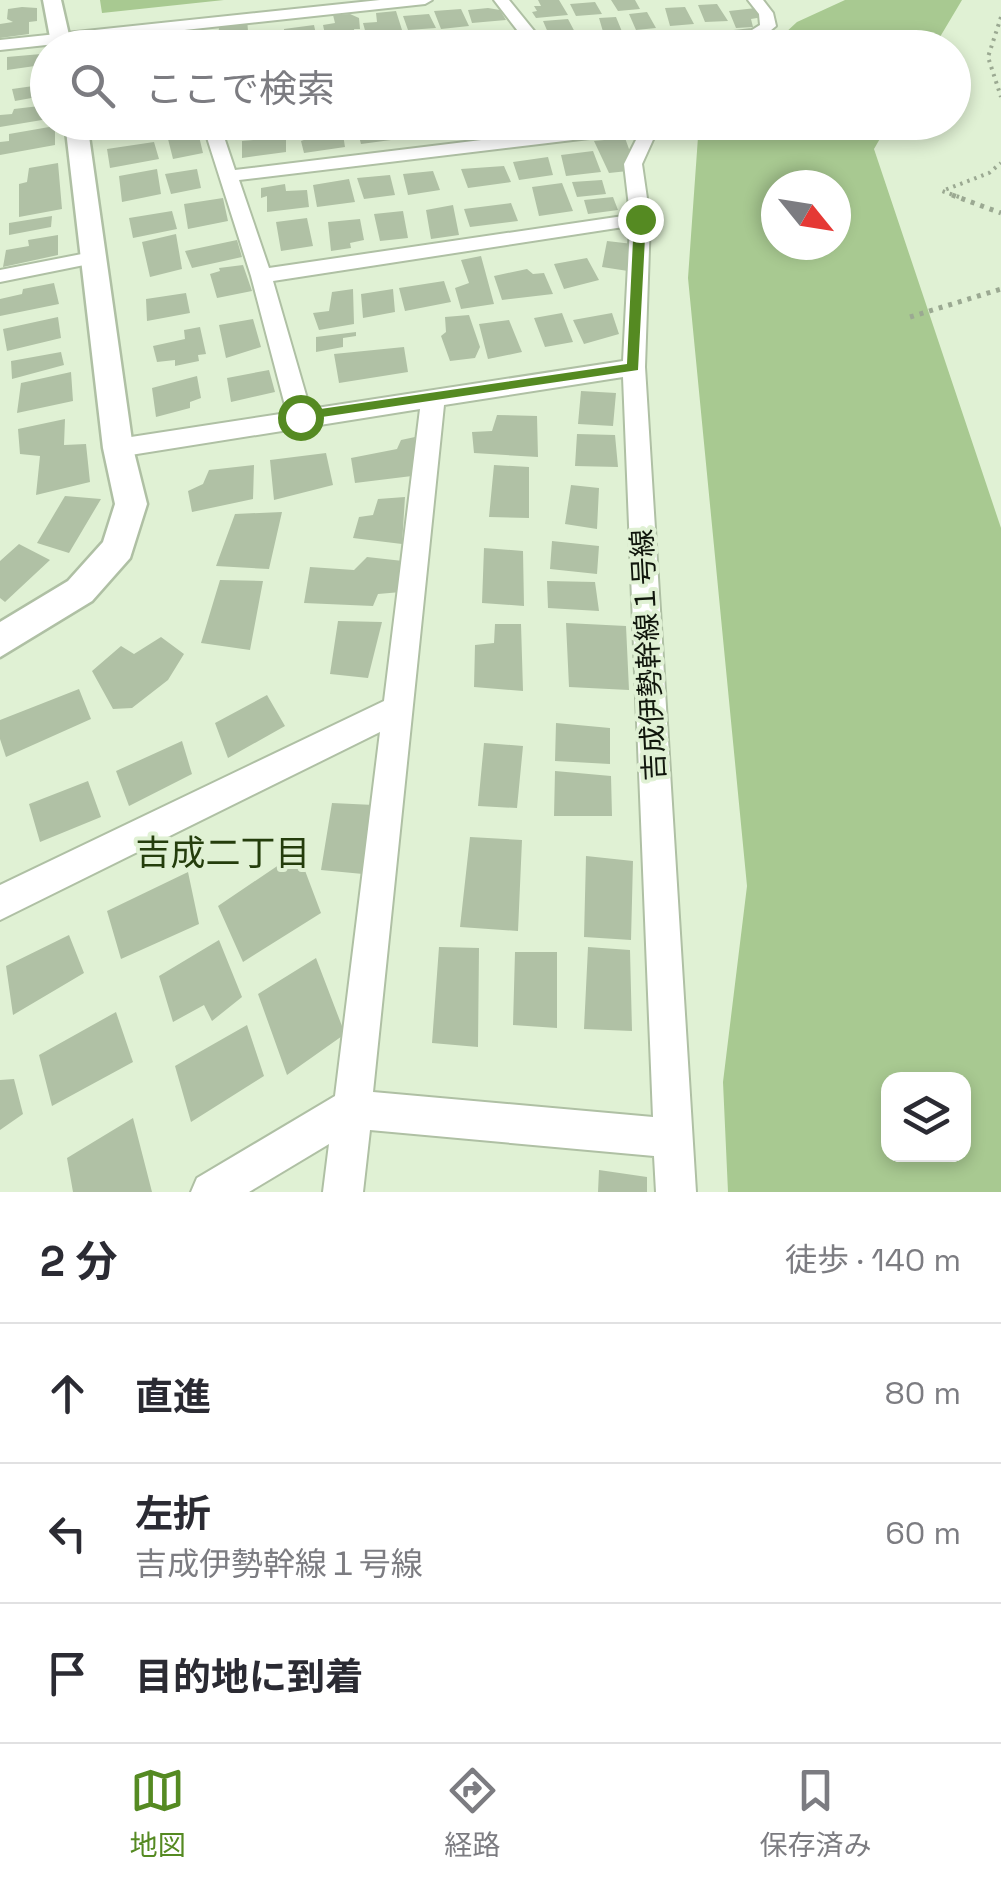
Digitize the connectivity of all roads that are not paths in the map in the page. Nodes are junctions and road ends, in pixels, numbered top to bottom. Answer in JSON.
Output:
{"nodes":[{"id":1,"x":52,"y":0,"type":"edge"},
{"id":2,"x":425,"y":0,"type":"edge"},
{"id":3,"x":501,"y":0,"type":"edge"},
{"id":4,"x":756,"y":0,"type":"edge"},
{"id":5,"x":58,"y":30,"type":"edge"},
{"id":6,"x":165,"y":30,"type":"edge"},
{"id":7,"x":525,"y":30,"type":"edge"},
{"id":8,"x":762,"y":30,"type":"edge"},
{"id":9,"x":30,"y":44,"type":"edge"},
{"id":10,"x":0,"y":45,"type":"edge"},
{"id":11,"x":78,"y":140,"type":"edge"},
{"id":12,"x":216,"y":140,"type":"edge"},
{"id":13,"x":522,"y":140,"type":"edge"},
{"id":14,"x":644,"y":140,"type":"edge"},
{"id":15,"x":228,"y":176,"type":"junction"},
{"id":16,"x":640,"y":219,"type":"junction"},
{"id":17,"x":92,"y":258,"type":"junction"},
{"id":18,"x":0,"y":276,"type":"edge"},
{"id":19,"x":261,"y":276,"type":"junction"},
{"id":20,"x":634,"y":367,"type":"junction"},
{"id":21,"x":433,"y":396,"type":"junction"},
{"id":22,"x":300,"y":417,"type":"junction"},
{"id":23,"x":118,"y":448,"type":"junction"},
{"id":24,"x":0,"y":640,"type":"edge"},
{"id":25,"x":399,"y":708,"type":"junction"},
{"id":26,"x":0,"y":903,"type":"edge"},
{"id":27,"x":350,"y":1109,"type":"junction"},
{"id":28,"x":673,"y":1138,"type":"junction"},
{"id":29,"x":211,"y":1192,"type":"edge"},
{"id":30,"x":344,"y":1192,"type":"edge"},
{"id":31,"x":676,"y":1192,"type":"edge"}],
"edges":[{"from":1,"to":5,"type":"street"},
{"from":2,"to":6,"type":"street"},
{"from":3,"to":7,"type":"street"},
{"from":4,"to":8,"type":"street"},
{"from":9,"to":10,"type":"street"},
{"from":11,"to":17,"type":"street"},
{"from":12,"to":15,"type":"street"},
{"from":13,"to":15,"type":"street"},
{"from":14,"to":16,"type":"street","name":"吉成伊勢幹線１号線"},
{"from":15,"to":19,"type":"street"},
{"from":16,"to":19,"type":"street"},
{"from":16,"to":20,"type":"street","name":"吉成伊勢幹線１号線"},
{"from":17,"to":18,"type":"street"},
{"from":17,"to":23,"type":"street"},
{"from":19,"to":22,"type":"street"},
{"from":20,"to":21,"type":"street"},
{"from":20,"to":28,"type":"street","name":"吉成伊勢幹線１号線"},
{"from":21,"to":22,"type":"street"},
{"from":21,"to":25,"type":"street"},
{"from":22,"to":23,"type":"street"},
{"from":23,"to":24,"type":"street"},
{"from":25,"to":26,"type":"street"},
{"from":25,"to":27,"type":"street"},
{"from":27,"to":28,"type":"street"},
{"from":27,"to":29,"type":"street"},
{"from":27,"to":30,"type":"street"},
{"from":28,"to":31,"type":"street","name":"吉成伊勢幹線１号線"}]}
